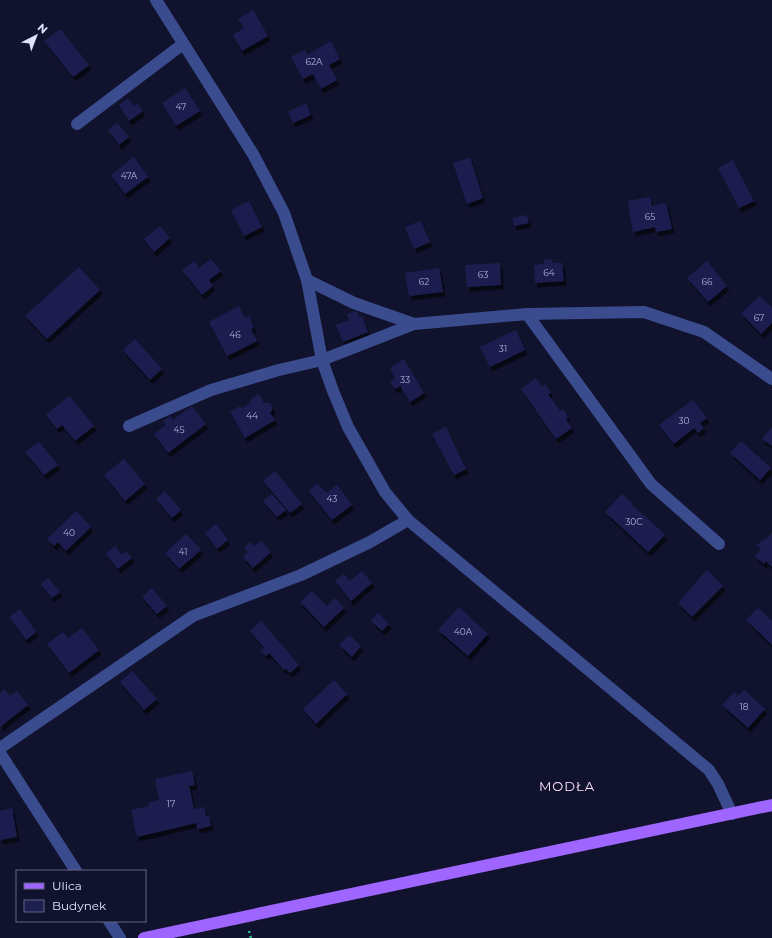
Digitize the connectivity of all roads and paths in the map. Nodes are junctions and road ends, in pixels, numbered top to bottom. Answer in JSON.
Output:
{"nodes":[{"id":1,"x":156,"y":0,"type":"edge"},
{"id":2,"x":183,"y":44,"type":"junction"},
{"id":3,"x":77,"y":124,"type":"dead end"},
{"id":4,"x":307,"y":280,"type":"junction"},
{"id":5,"x":527,"y":314,"type":"junction"},
{"id":6,"x":414,"y":324,"type":"junction"},
{"id":7,"x":322,"y":360,"type":"junction"},
{"id":8,"x":772,"y":379,"type":"edge"},
{"id":9,"x":129,"y":426,"type":"dead end"},
{"id":10,"x":408,"y":520,"type":"junction"},
{"id":11,"x":718,"y":544,"type":"dead end"},
{"id":12,"x":0,"y":748,"type":"edge"},
{"id":13,"x":0,"y":753,"type":"edge"},
{"id":14,"x":772,"y":805,"type":"edge"},
{"id":15,"x":732,"y":814,"type":"junction"},
{"id":16,"x":75,"y":870,"type":"edge"},
{"id":17,"x":110,"y":922,"type":"edge"},
{"id":18,"x":120,"y":938,"type":"edge"},
{"id":19,"x":144,"y":938,"type":"edge"}],
"edges":[{"from":1,"to":2,"type":"street"},
{"from":2,"to":3,"type":"street"},
{"from":2,"to":4,"type":"street"},
{"from":4,"to":6,"type":"street"},
{"from":4,"to":7,"type":"street"},
{"from":5,"to":6,"type":"street"},
{"from":5,"to":8,"type":"street"},
{"from":5,"to":11,"type":"street"},
{"from":6,"to":7,"type":"street"},
{"from":7,"to":9,"type":"street"},
{"from":7,"to":10,"type":"street"},
{"from":10,"to":12,"type":"street"},
{"from":10,"to":15,"type":"street"},
{"from":13,"to":16,"type":"street"},
{"from":14,"to":15,"type":"main road"},
{"from":15,"to":19,"type":"main road"},
{"from":17,"to":18,"type":"street"}]}
